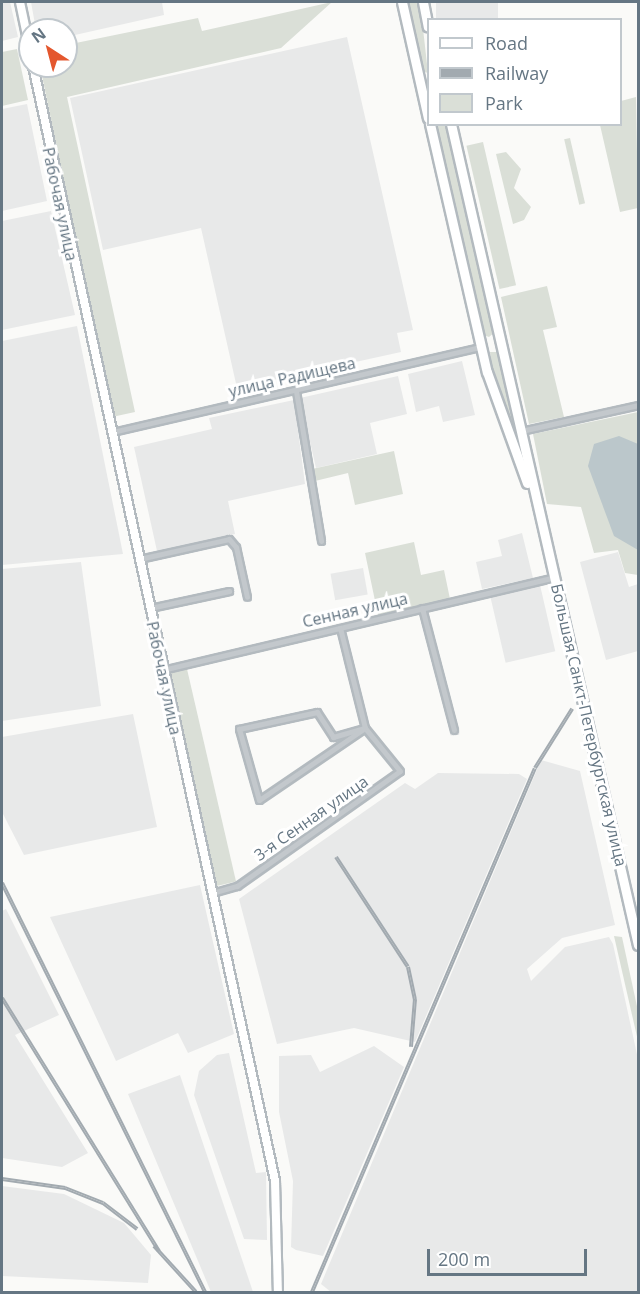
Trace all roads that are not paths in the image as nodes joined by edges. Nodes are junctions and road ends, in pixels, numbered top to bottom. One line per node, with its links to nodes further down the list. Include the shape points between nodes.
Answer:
1 (21, 2): 4 (main road)
2 (402, 2): 7 (main road)
3 (423, 2): 5 (main road)
4 (24, 18)
5 (427, 19)
6 (35, 78): 16 (main road, Рабочая улица)
7 (424, 78): 8 (main road)
8 (427, 102)
9 (430, 126): 12 (main road, Большая Санкт-Петербургская улица)
10 (451, 126): 11 (main road, Большая Санкт-Петербургская улица)
11 (501, 343): 12 (main road); 15 (main road, Большая Санкт-Петербургская улица)
12 (481, 347): 13 (street, улица Радищева); 17 (main road, Большая Санкт-Петербургская улица)
13 (296, 390): 16 (street, улица Радищева); 18 (street)
14 (639, 405): 15 (street)
15 (521, 431): 17 (main road, Большая Санкт-Петербургская улица)
16 (109, 433): 19 (main road, Рабочая улица)
17 (537, 505): 20 (main road, Большая Санкт-Петербургская улица)
18 (321, 542)
19 (137, 559): 22 (street, via 229,540 236,547); 24 (main road, Рабочая улица)
20 (555, 577): 23 (street, Сенная улица); 31 (main road, Большая Санкт-Петербургская улица)
21 (230, 591): 24 (street)
22 (247, 597)
23 (422, 608): 25 (street, Сенная улица); 28 (street)
24 (148, 609): 26 (main road, Рабочая улица)
25 (340, 628): 26 (street, Сенная улица); 27 (street)
26 (162, 670): 30 (main road, Рабочая улица)
27 (365, 728): 27 (street, via 333,737 317,712 239,729 259,800); 29 (street, 3-я Сенная улица, via 400,771)
28 (454, 730)
29 (237, 886): 30 (street)
30 (212, 893): 32 (main road, Рабочая улица, via 275,1180)
31 (638, 944)
32 (278, 1293)

